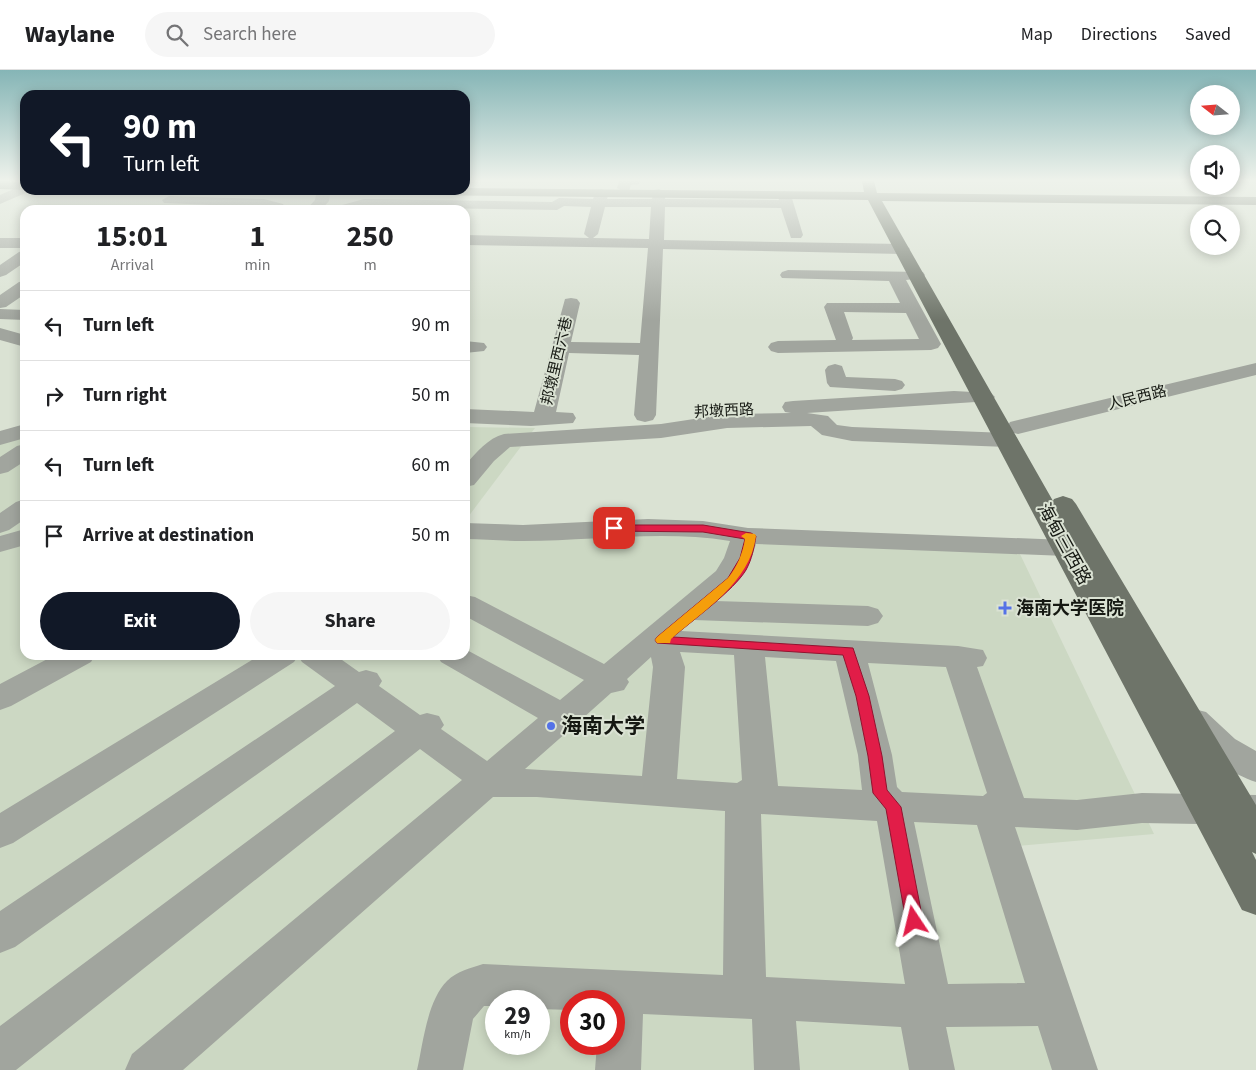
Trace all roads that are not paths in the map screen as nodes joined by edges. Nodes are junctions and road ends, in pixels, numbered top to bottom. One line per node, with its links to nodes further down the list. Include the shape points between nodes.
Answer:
1 (593, 228): 7 (street)
2 (657, 228): 11 (street)
3 (720, 228): 13 (street)
4 (794, 228): 8 (street)
5 (892, 228): 14 (main road, 海甸三西路)
6 (897, 228): 38 (main road, 海甸三西路)
7 (591, 234)
8 (796, 235)
9 (470, 240): 11 (street)
10 (20, 243): 12 (street)
11 (656, 244): 13 (street); 29 (street)
12 (3, 245)
13 (723, 246): 14 (street)
14 (902, 249): 19 (main road, 海甸三西路)
15 (20, 258): 16 (street)
16 (1, 271): 17 (street)
17 (20, 272)
18 (788, 275): 19 (street)
19 (906, 276): 21 (street); 32 (main road, 海甸三西路)
20 (571, 303): 27 (street, 邦墩里西六巷)
21 (912, 308): 25 (street, via 833,307); 28 (street, via 931,344)
22 (0, 314): 23 (street)
23 (20, 315)
24 (0, 334): 26 (street)
25 (844, 338)
26 (20, 340)
27 (560, 347): 29 (street); 36 (street, 邦墩里西六巷)
28 (778, 347)
29 (650, 349): 34 (street)
30 (1256, 369): 38 (street, 人民西路)
31 (835, 370): 33 (street, via 837,383 904,385)
32 (984, 397): 33 (street, 邦墩西路); 38 (main road, 海甸三西路)
33 (909, 400): 34 (street, 邦墩西路)
34 (645, 415): 36 (street, 邦墩西路)
35 (470, 416): 36 (street, 邦墩西路)
36 (544, 419)
37 (20, 432): 39 (street)
38 (1013, 433): 44 (street, 人民西路, via 897,438 830,430 820,421 811,419 727,421 661,431 504,441); 51 (main road, 海甸三西路); 68 (main road, 海甸三西路)
39 (0, 438)
40 (20, 439): 41 (street)
41 (0, 444)
42 (20, 454): 43 (street)
43 (0, 467)
44 (470, 474)
45 (20, 511): 46 (street)
46 (0, 525)
47 (470, 531): 49 (street, via 523,534 648,527 703,529)
48 (20, 536): 50 (street)
49 (748, 536): 51 (street); 53 (street, via 749,548 740,570 732,580)
50 (0, 542)
51 (1066, 548): 77 (main road, 海甸三西路)
52 (470, 607): 65 (street)
53 (692, 610): 54 (street); 55 (street)
54 (868, 616)
55 (657, 641): 56 (street); 65 (street); 73 (street, via 666,654 669,672)
56 (749, 645): 57 (street); 74 (street)
57 (849, 651): 75 (street); 76 (street, via 965,657)
58 (470, 655): 69 (street)
59 (71, 660): 67 (street)
60 (262, 660): 78 (street)
61 (275, 660): 79 (street)
62 (321, 660): 66 (street)
63 (335, 660): 66 (street)
64 (462, 660): 69 (street)
65 (610, 680): 69 (street)
66 (361, 684): 70 (street); 81 (street)
67 (0, 698)
68 (1180, 706): 71 (street, via 1223,748); 77 (main road, 海甸三西路)
69 (569, 714): 72 (street)
70 (423, 728): 72 (street); 87 (street)
71 (1256, 768)
72 (493, 778): 73 (street, via 537,783); 89 (street); 90 (street)
73 (659, 786): 74 (street)
74 (752, 792): 75 (street); 84 (street)
75 (887, 800): 76 (street); 86 (street)
76 (999, 804): 77 (street, via 1077,815 1142,808); 85 (street)
77 (1232, 810): 80 (main road, 海甸三西路)
78 (0, 822)
79 (0, 832)
80 (1256, 897)
81 (0, 934)
82 (582, 990): 91 (street, via 483,985 467,990 455,1006)
83 (625, 992): 84 (street)
84 (759, 999): 86 (street); 93 (street)
85 (1053, 1004): 86 (street); 95 (street)
86 (925, 1006): 94 (street)
87 (0, 1054)
88 (619, 1055): 92 (street)
89 (148, 1070)
90 (162, 1070)
91 (440, 1070)
92 (618, 1070)
93 (778, 1070)
94 (932, 1070)
95 (1075, 1070)

